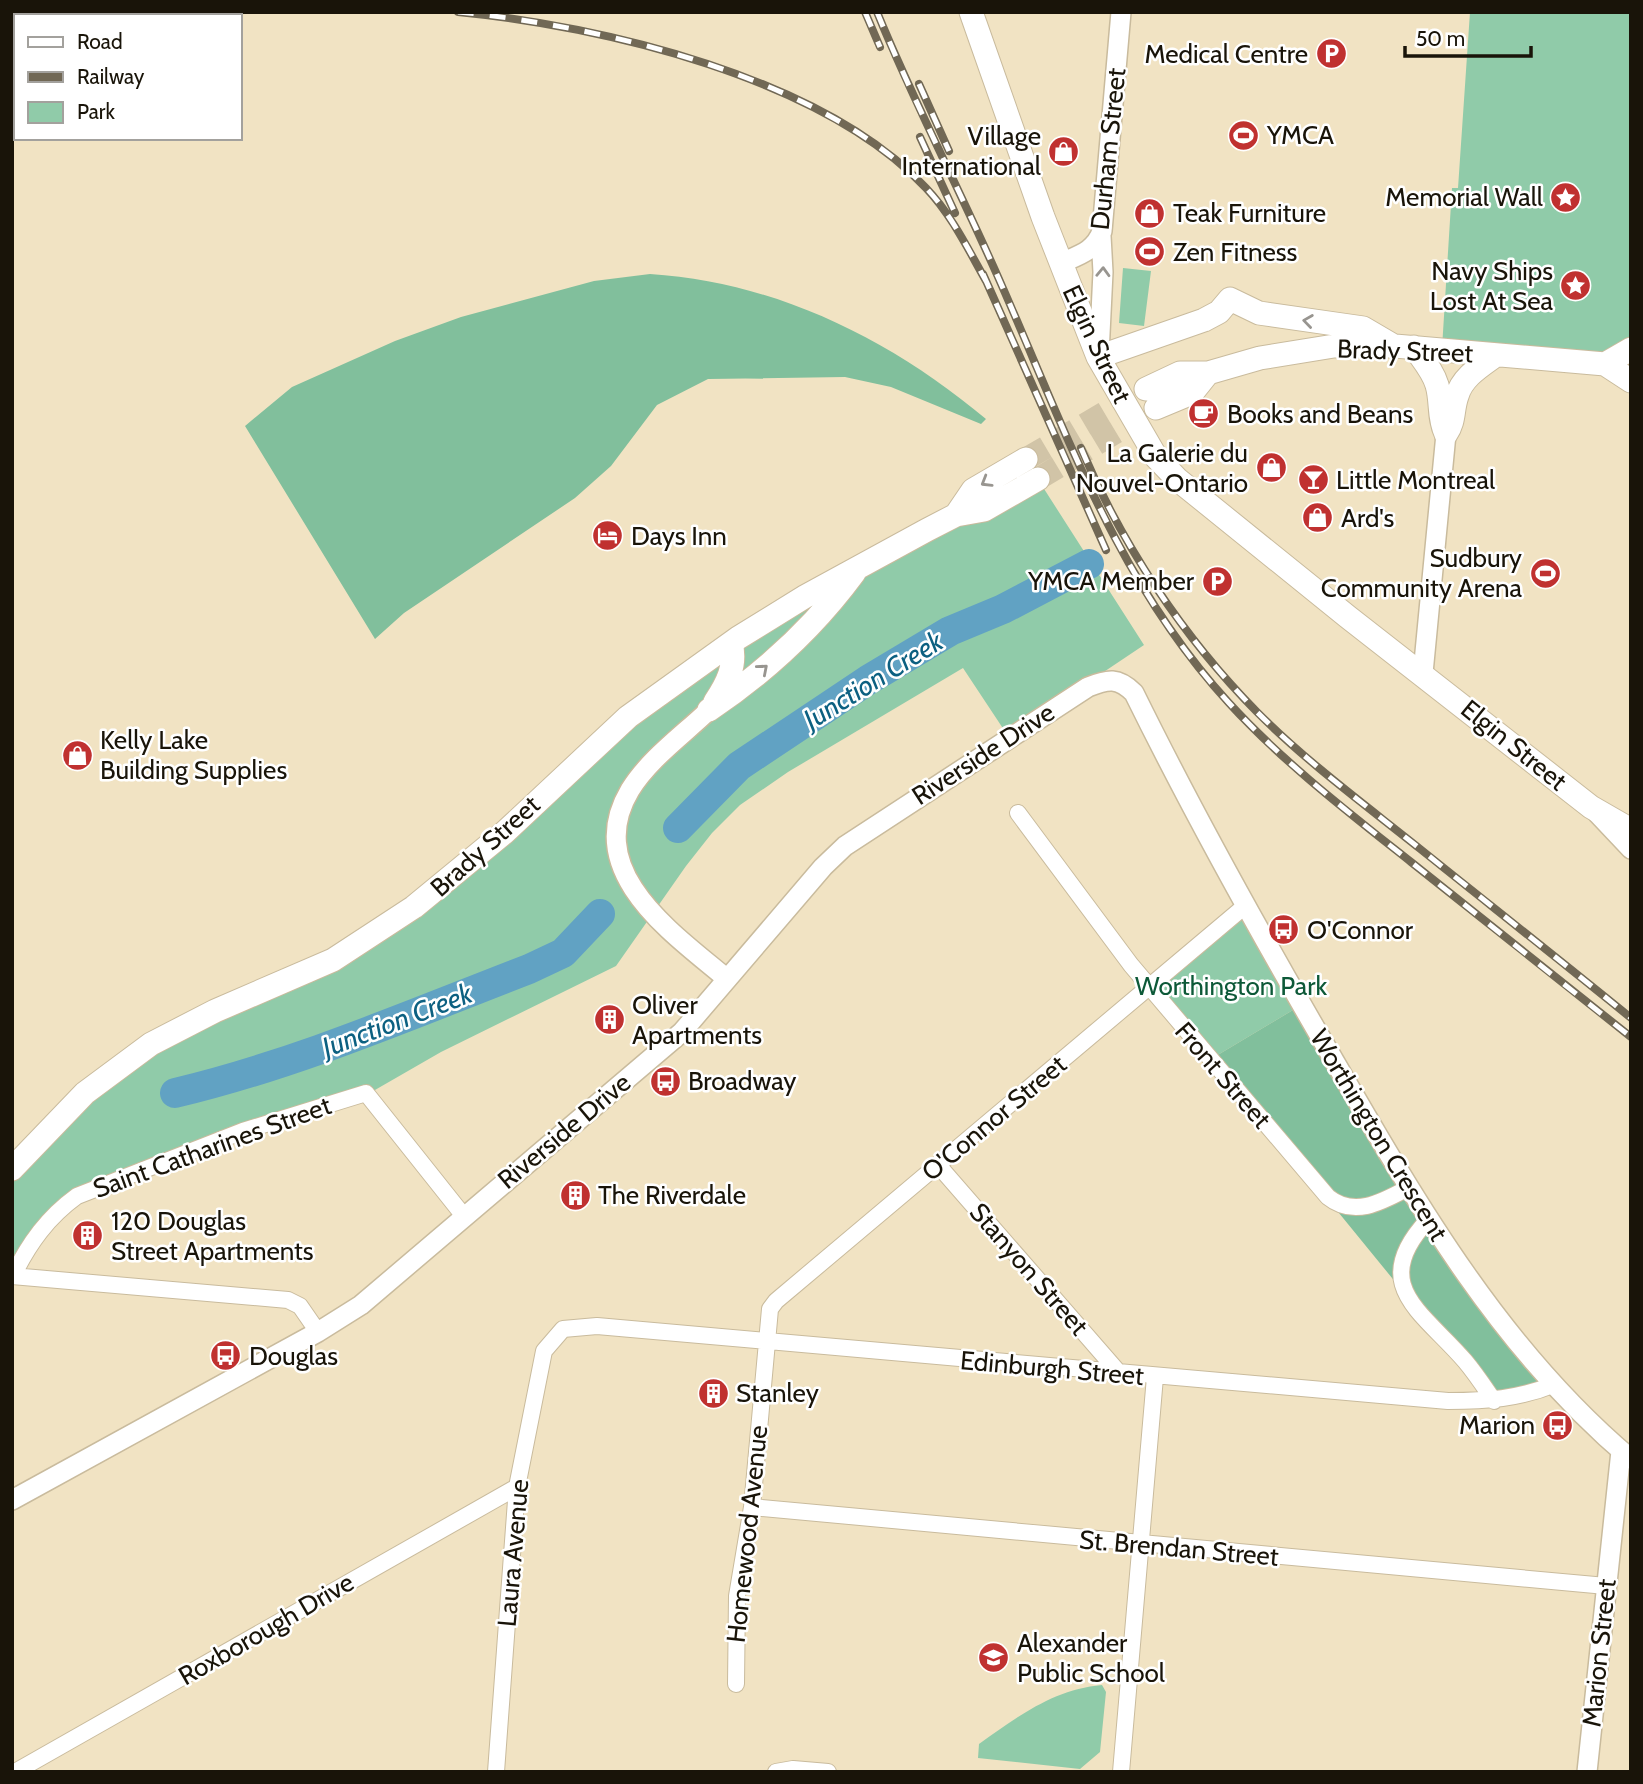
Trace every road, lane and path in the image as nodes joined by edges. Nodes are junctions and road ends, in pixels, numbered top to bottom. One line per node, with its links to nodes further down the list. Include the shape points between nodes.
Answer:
1 (971, 12): 4 (main road, Elgin Street)
2 (1121, 12): 3 (street, Durham Street)
3 (1101, 236): 4 (street, Durham Street, via 1087,252); 8 (street, one-way to 3)
4 (1061, 263): 8 (main road, Elgin Street)
5 (1404, 347): 7 (main road, Brady Street); 8 (main road, one-way to 8, via 1363,328 1259,313 1230,299 1204,320); 11 (main road, Brady Street, via 1334,346 1208,373 1181,373); 12 (main road, via 1433,373)
6 (1631, 349): 9 (main road)
7 (1496, 355): 9 (main road, Brady Street); 12 (main road, via 1462,383)
8 (1098, 357): 18 (main road, Elgin Street, via 1139,432 1166,469)
9 (1605, 364): 10 (main road, Brady Street)
10 (1631, 381)
11 (1151, 399)
12 (1446, 434): 18 (street)
13 (1026, 459): 15 (main road, Brady Street, one-way to 15, via 973,491)
14 (1038, 479): 15 (main road, Brady Street, via 985,510)
15 (956, 515): 16 (main road, Brady Street)
16 (858, 568): 17 (main road, Brady Street); 20 (main road, one-way to 16, via 783,651 831,605)
17 (731, 643): 20 (main road, via 730,676); 29 (main road, Brady Street, via 628,717 504,833 414,907 332,960 151,1044 85,1093)
18 (1423, 673): 21 (main road, Elgin Street)
19 (1105, 681): 25 (street, Worthington Crescent, via 1118,681 1134,693); 26 (street, Riverside Drive, via 1070,698 845,846)
20 (709, 710): 26 (street, via 630,790 622,807 618,849 625,876 647,911)
21 (1591, 807): 23 (main road, Elgin Street); 24 (street)
22 (1018, 813): 27 (street, Front Street)
23 (1631, 830)
24 (1631, 849)
25 (1245, 906): 27 (street, O'Connor Street); 30 (street, Worthington Crescent)
26 (727, 979): 31 (street, Riverside Drive, via 682,1032)
27 (1149, 988): 28 (street, O'Connor Street); 30 (street, Front Street, via 1339,1206 1359,1208)
28 (938, 1165): 36 (street, O'Connor Street, via 776,1301 768,1319); 37 (street, Stanyon Street)
29 (12, 1169)
30 (1408, 1188): 32 (street, Worthington Crescent)
31 (463, 1216): 33 (street, Saint Catharines Street, via 366,1093 243,1130 77,1196 56,1211 35,1236); 34 (street, Riverside Drive, via 361,1305)
32 (1429, 1220): 39 (street, Worthington Crescent, via 1496,1319); 40 (street, via 1405,1250 1401,1285 1408,1300 1466,1362)
33 (12, 1276): 34 (street, via 288,1300 300,1306)
34 (318, 1332): 43 (street, Riverside Drive)
35 (551, 1339): 36 (street, Edinburgh Street, via 563,1329 597,1326); 42 (street, Laura Avenue, via 539,1369)
36 (767, 1342): 37 (street, Edinburgh Street); 44 (street, Homewood Avenue)
37 (1120, 1374): 38 (street, Edinburgh Street)
38 (1156, 1377): 40 (street, Edinburgh Street); 45 (street)
39 (1555, 1384): 40 (street, Edinburgh Street); 41 (street, Worthington Crescent)
40 (1494, 1401)
41 (1626, 1455): 46 (street, Marion Street)
42 (517, 1487): 48 (street, Laura Avenue); 49 (street, Roxborough Drive)
43 (12, 1500)
44 (752, 1507): 45 (street, St. Brendan Street); 47 (street, Homewood Avenue, via 737,1596)
45 (1142, 1545): 46 (street, St. Brendan Street); 52 (street)
46 (1606, 1586): 53 (street, Marion Street)
47 (736, 1684)
48 (494, 1771)
49 (15, 1772)
50 (776, 1772): 51 (street)
51 (828, 1772)
52 (1121, 1772)
53 (1587, 1772)

